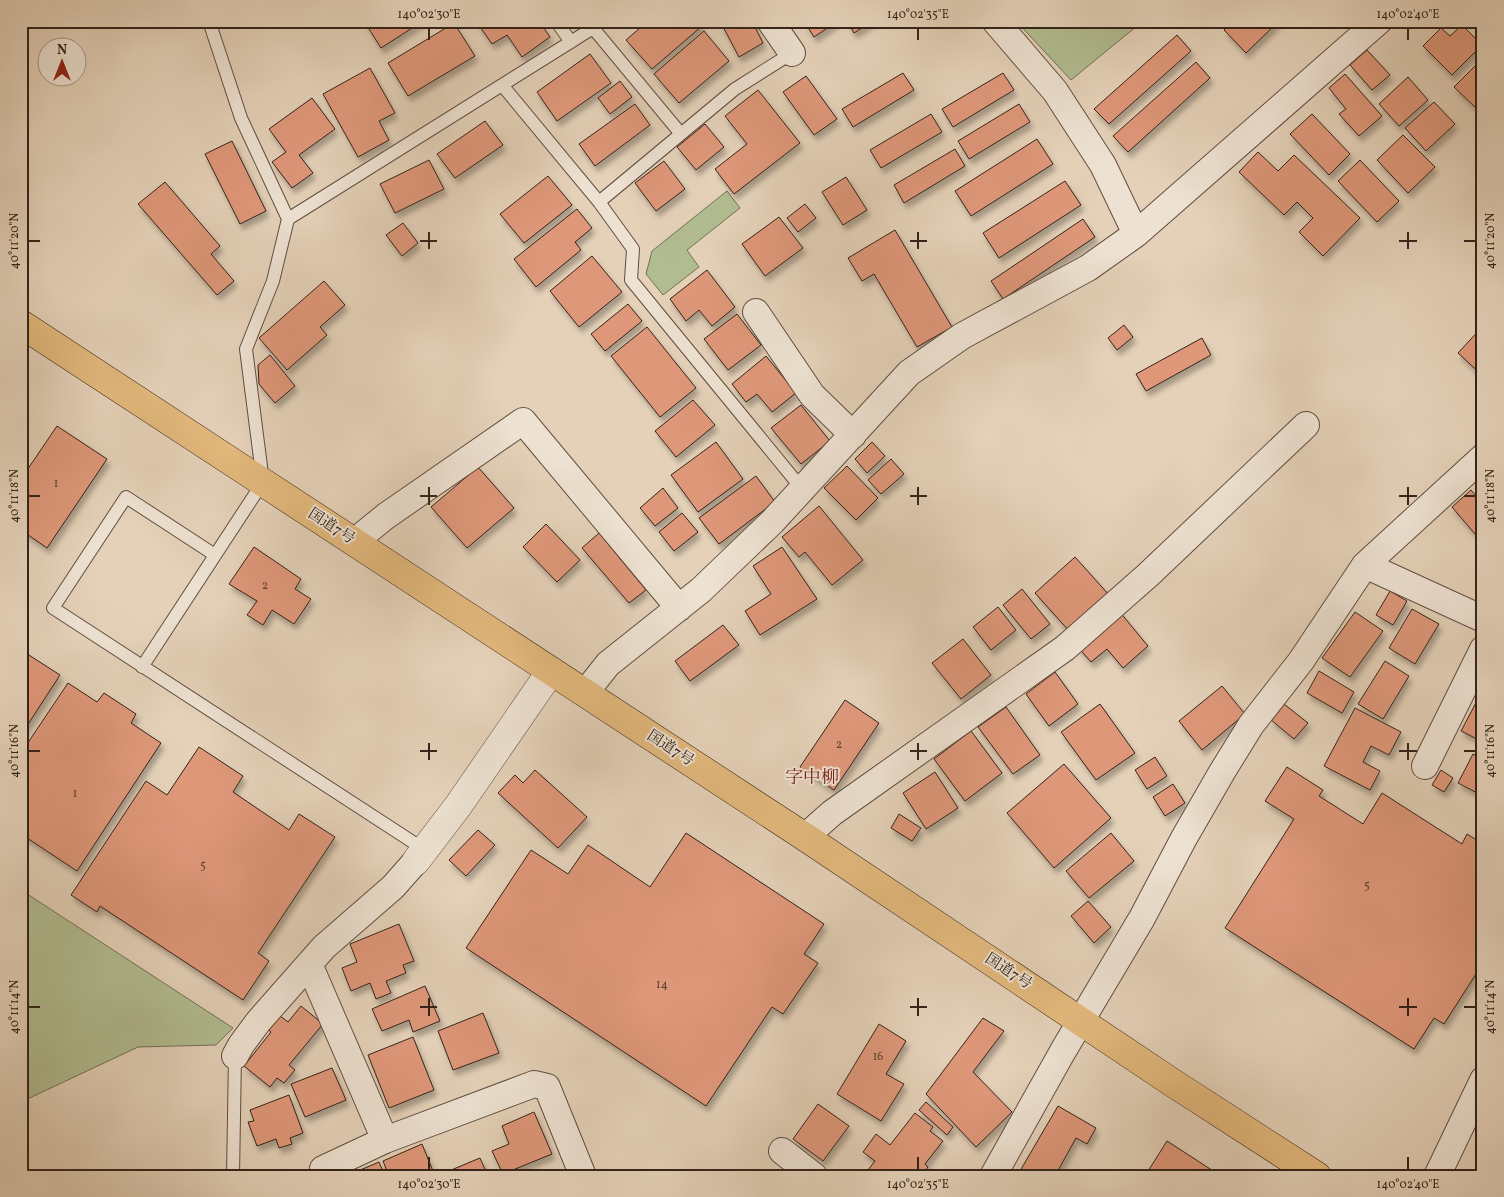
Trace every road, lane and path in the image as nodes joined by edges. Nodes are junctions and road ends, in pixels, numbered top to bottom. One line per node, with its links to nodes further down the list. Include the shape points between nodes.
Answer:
1 (209, 21): 11 (lane, via 241,118)
2 (556, 21): 6 (lane)
3 (770, 21): 7 (street)
4 (995, 21): 12 (street, via 1055,91 1102,165)
5 (1379, 21): 12 (street)
6 (571, 42): 8 (lane); 9 (lane, via 593,28)
7 (792, 53): 9 (lane, via 736,89)
8 (502, 85): 10 (lane); 11 (lane)
9 (682, 134): 10 (lane)
10 (599, 202): 19 (lane, via 633,249 631,280)
11 (288, 219): 18 (lane, via 273,280 246,349)
12 (1136, 234): 16 (street, via 1088,268 962,336 909,373)
13 (756, 312): 16 (street, via 812,394)
14 (21, 324): 18 (highway, 国道7号)
15 (1306, 425): 30 (street, via 1148,575 1065,648 832,813)
16 (852, 436): 19 (street)
17 (1482, 459): 22 (street)
18 (263, 482): 20 (highway, 国道7号); 21 (lane)
19 (803, 490): 23 (street)
20 (354, 542): 23 (street, via 386,516 523,421); 27 (highway, 国道7号)
21 (215, 555): 26 (lane); 26 (lane, via 126,497 53,608)
22 (1365, 565): 24 (street); 33 (street, via 1301,661 1251,725)
23 (679, 608): 28 (street, via 608,664)
24 (1483, 619)
25 (1483, 649): 29 (street)
26 (142, 667): 31 (lane)
27 (551, 671): 28 (highway, 国道7号); 31 (street)
28 (585, 692): 30 (highway, 国道7号)
29 (1425, 766)
30 (805, 837): 33 (highway, 国道7号)
31 (421, 856): 32 (street, via 393,888 341,931)
32 (309, 964): 34 (street, via 258,1022); 36 (street)
33 (1081, 1020): 42 (street); 43 (highway, 国道7号)
34 (235, 1056): 38 (lane)
35 (1483, 1080): 44 (street)
36 (385, 1140): 39 (street, via 323,1169); 40 (street, via 534,1084 547,1087)
37 (782, 1151): 41 (street)
38 (233, 1176)
39 (326, 1176)
40 (583, 1176)
41 (814, 1176)
42 (993, 1176)
43 (1317, 1176)
44 (1437, 1176)

